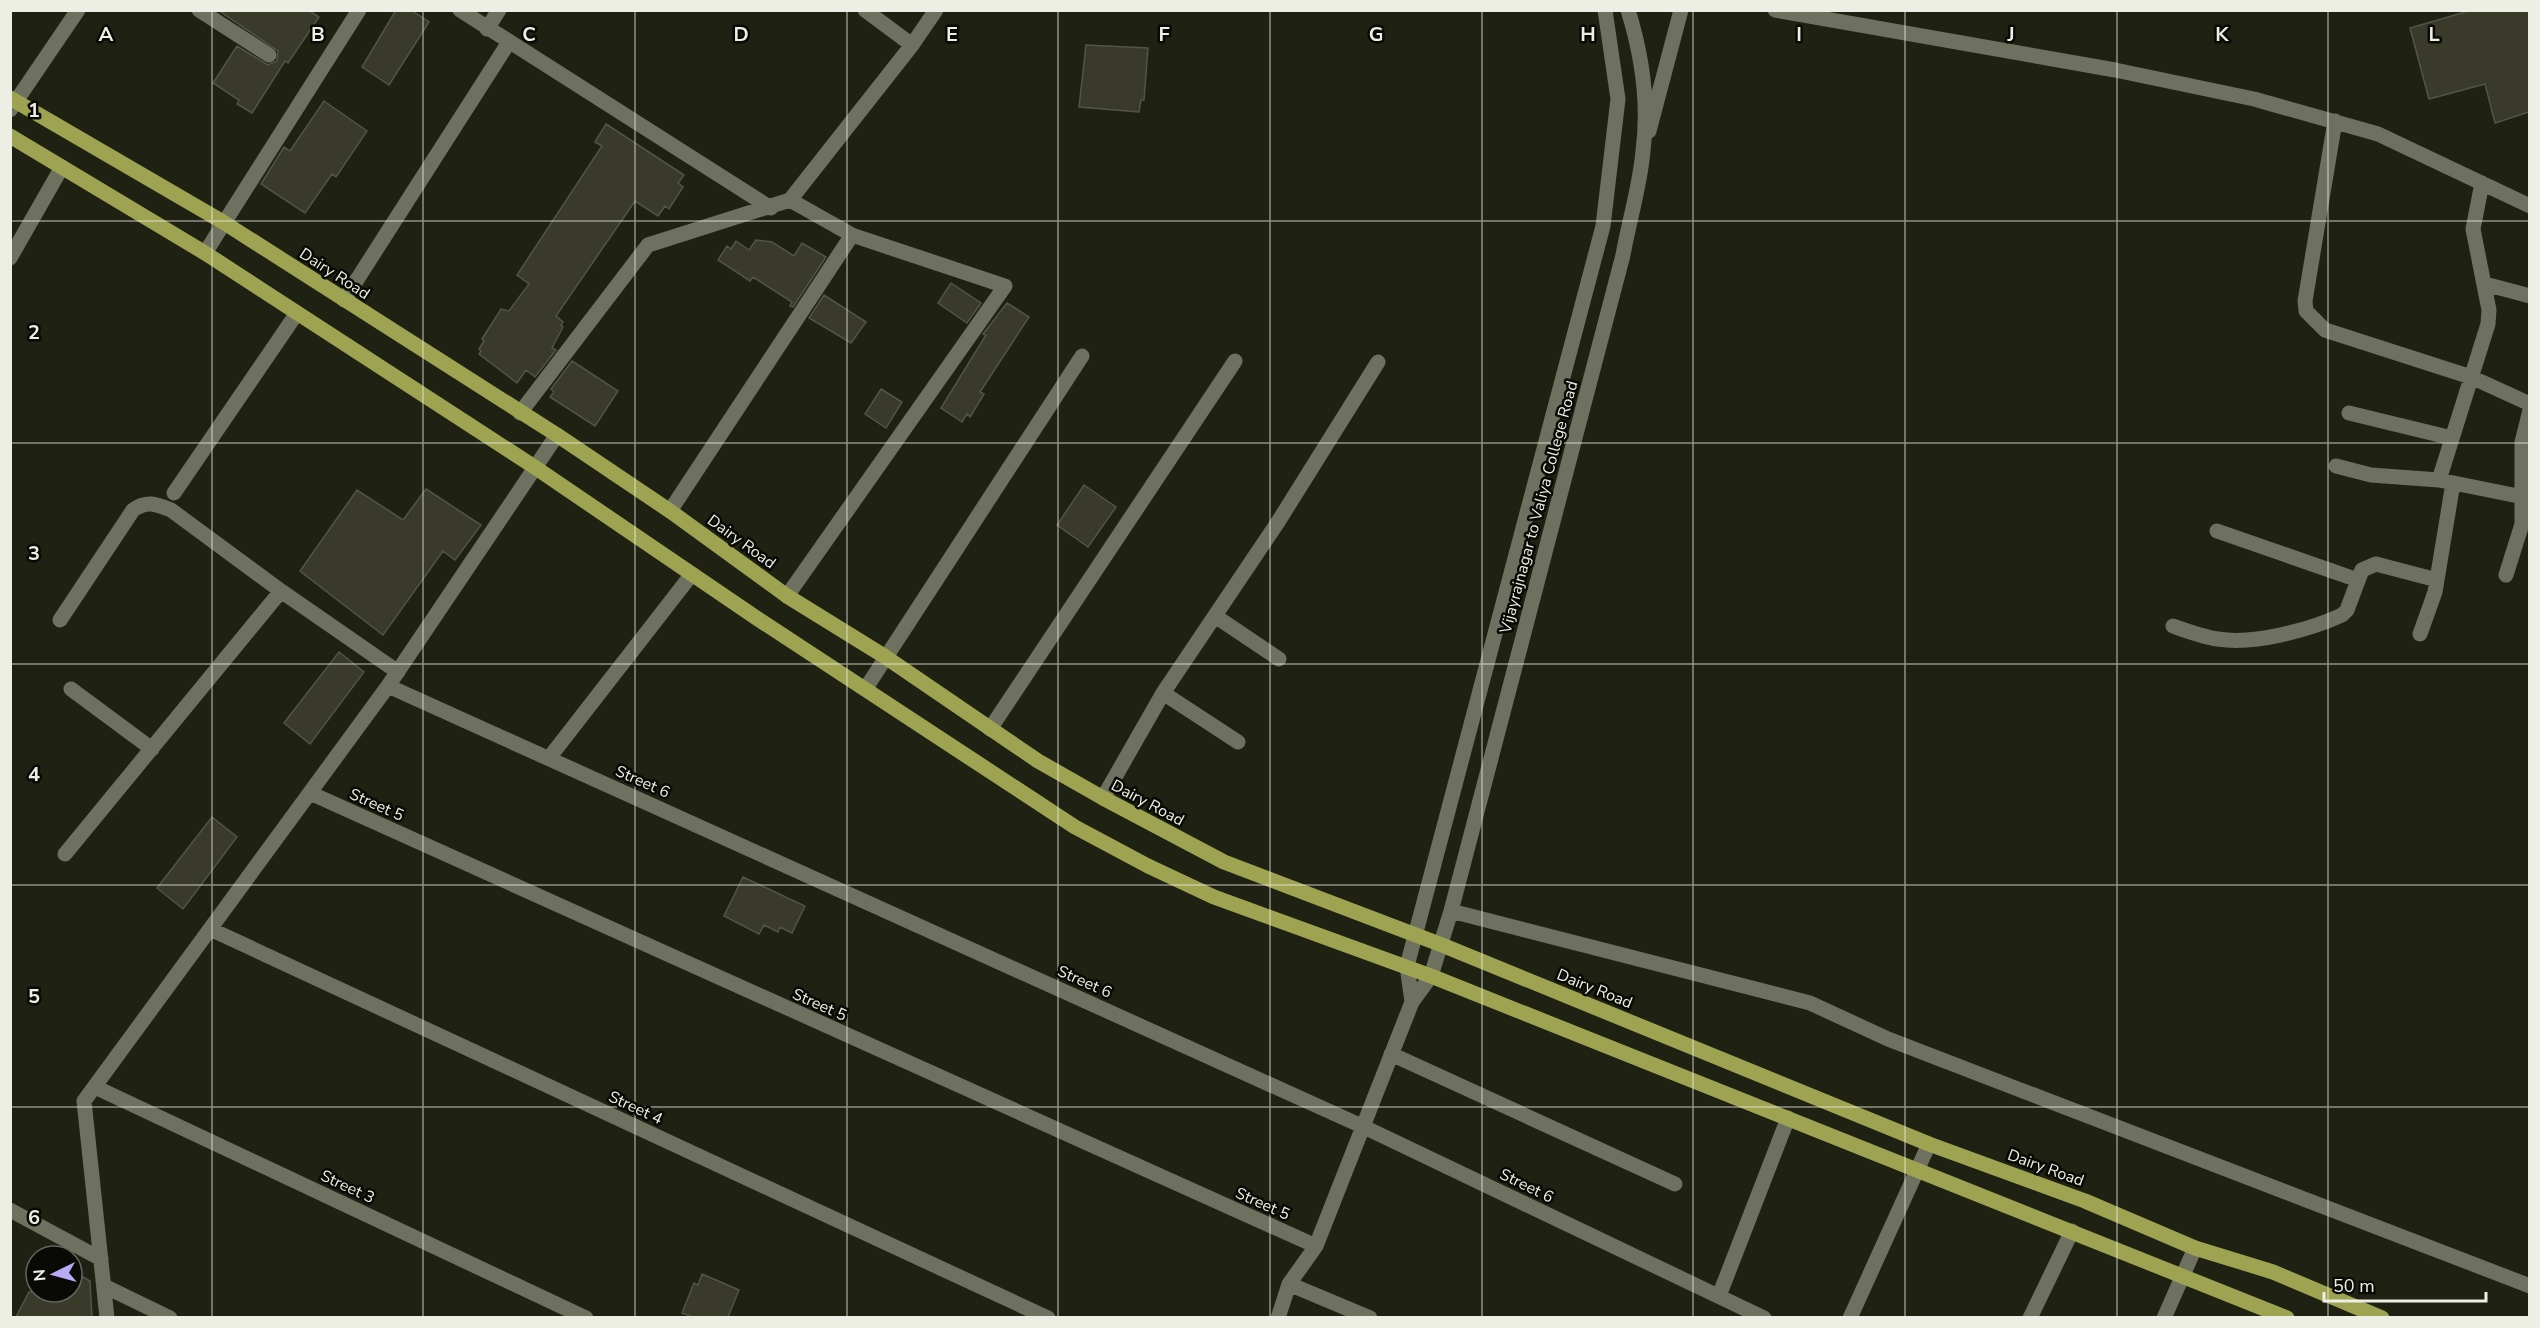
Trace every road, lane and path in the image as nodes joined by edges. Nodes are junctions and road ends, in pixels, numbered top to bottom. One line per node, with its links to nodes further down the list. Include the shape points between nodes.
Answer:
1 (78, 10): 16 (street)
2 (199, 10): 15 (street)
3 (359, 10): 25 (street)
4 (460, 10): 12 (street)
5 (499, 10): 12 (street)
6 (865, 10): 14 (street)
7 (936, 10): 14 (street)
8 (1605, 10): 76 (street, Vijayrajnagar to Valiya College Road, via 1618,99 1603,226)
9 (1628, 10): 19 (street, Vijayrajnagar to Valiya College Road, via 1639,47)
10 (1681, 10): 19 (street)
11 (1775, 10): 17 (street, via 2115,70 2254,99)
12 (488, 29): 13 (street)
13 (508, 42): 24 (street); 31 (street)
14 (912, 45): 22 (street)
15 (269, 55)
16 (12, 103): 25 (main road, Dairy Road)
17 (2335, 121): 21 (street, via 2378,135); 36 (street, via 2306,311 2325,330)
18 (10, 136): 20 (main road)
19 (1644, 151): 74 (street, Vijayrajnagar to Valiya College Road, via 1623,255)
20 (62, 166): 27 (main road); 28 (street)
21 (2482, 183): 23 (street); 29 (street, via 2473,229)
22 (790, 200): 24 (street); 26 (street)
23 (2529, 206)
24 (771, 208): 39 (street, via 648,245)
25 (223, 222): 27 (street); 31 (main road, Dairy Road)
26 (852, 235): 48 (street); 55 (street, via 1005,286)
27 (206, 253): 32 (main road)
28 (10, 258)
29 (2485, 284): 30 (street); 36 (street, via 2488,324)
30 (2529, 296)
31 (344, 300): 39 (main road, Dairy Road)
32 (297, 313): 44 (main road); 46 (street)
33 (1082, 356): 60 (street)
34 (1235, 360): 67 (street)
35 (1378, 362): 56 (street)
36 (2470, 377): 37 (street); 42 (street)
37 (2529, 404)
38 (2529, 410): 47 (street, via 2522,442)
39 (520, 413): 41 (main road, Dairy Road)
40 (2349, 413): 42 (street)
41 (557, 435): 44 (street); 48 (main road, Dairy Road)
42 (2452, 438): 45 (street)
43 (2336, 466): 45 (street, via 2371,475)
44 (536, 468): 50 (main road); 62 (street)
45 (2446, 481): 47 (street); 53 (street)
46 (174, 492)
47 (2523, 497): 51 (street, via 2522,524)
48 (670, 511): 55 (main road, Dairy Road)
49 (2217, 531): 52 (street)
50 (692, 574): 64 (main road); 70 (street)
51 (2506, 575)
52 (2358, 580): 53 (street, via 2362,570 2376,564); 58 (street, via 2342,615 2291,632 2234,640)
53 (2437, 580): 59 (street)
54 (281, 591): 57 (street, via 171,510 154,503 142,504 133,510); 62 (street); 69 (street)
55 (787, 596): 60 (main road, Dairy Road)
56 (1215, 616): 61 (street); 66 (street)
57 (60, 620)
58 (2173, 626)
59 (2420, 634)
60 (885, 656): 64 (street); 67 (main road, Dairy Road)
61 (1279, 659)
62 (398, 672): 63 (street)
63 (388, 686): 70 (street, Street 6); 71 (street)
64 (866, 688): 78 (main road, via 1075,826 1148,866 1214,897)
65 (72, 689): 69 (street)
66 (1163, 693): 68 (street); 72 (street)
67 (990, 729): 72 (main road, Dairy Road)
68 (1238, 742)
69 (152, 749): 73 (street)
70 (549, 758): 84 (street, Street 6)
71 (310, 794): 75 (street); 90 (street, Street 5)
72 (1103, 798): 76 (main road, Dairy Road, via 1224,862)
73 (65, 854)
74 (1452, 912): 77 (street, Vijayrajnagar to Valiya College Road); 95 (street, via 1810,1003 1888,1040)
75 (210, 929): 82 (street); 101 (street, Street 4)
76 (1417, 935): 77 (main road, Dairy Road); 78 (street, Vijayrajnagar to Valiya College Road)
77 (1442, 945): 79 (street, Vijayrajnagar to Valiya College Road); 85 (main road, Dairy Road)
78 (1407, 966): 79 (main road); 80 (street, Vijayrajnagar to Valiya College Road)
79 (1431, 976): 80 (street, Vijayrajnagar to Valiya College Road); 83 (main road)
80 (1412, 1002): 81 (street, Vijayrajnagar to Valiya College Road)
81 (1391, 1054): 84 (street, Vijayrajnagar to Valiya College Road); 87 (street)
82 (95, 1087): 92 (street, via 84,1101); 100 (street, Street 3)
83 (1788, 1118): 86 (main road); 97 (street)
84 (1364, 1126): 90 (street, Vijayrajnagar to Valiya College Road); 97 (street, Street 6)
85 (1929, 1144): 86 (street); 91 (main road, Dairy Road, via 2085,1201)
86 (1916, 1170): 89 (main road); 105 (street)
87 (1675, 1185)
88 (10, 1210): 92 (street)
89 (2072, 1231): 93 (main road); 106 (street)
90 (1316, 1246): 94 (street, Vijayrajnagar to Valiya College Road)
91 (2195, 1248): 93 (street); 109 (main road, Dairy Road, via 2273,1272)
92 (101, 1259): 96 (street)
93 (2183, 1276): 107 (street); 108 (main road)
94 (1289, 1284): 102 (street, Vijayrajnagar to Valiya College Road); 103 (street)
95 (2529, 1286)
96 (104, 1287): 98 (street); 99 (street)
97 (1719, 1296): 104 (street, Street 6)
98 (107, 1317)
99 (170, 1317)
100 (586, 1317)
101 (1048, 1317)
102 (1278, 1317)
103 (1370, 1317)
104 (1764, 1317)
105 (1850, 1317)
106 (2030, 1317)
107 (2164, 1317)
108 (2287, 1317)
109 (2382, 1317)

